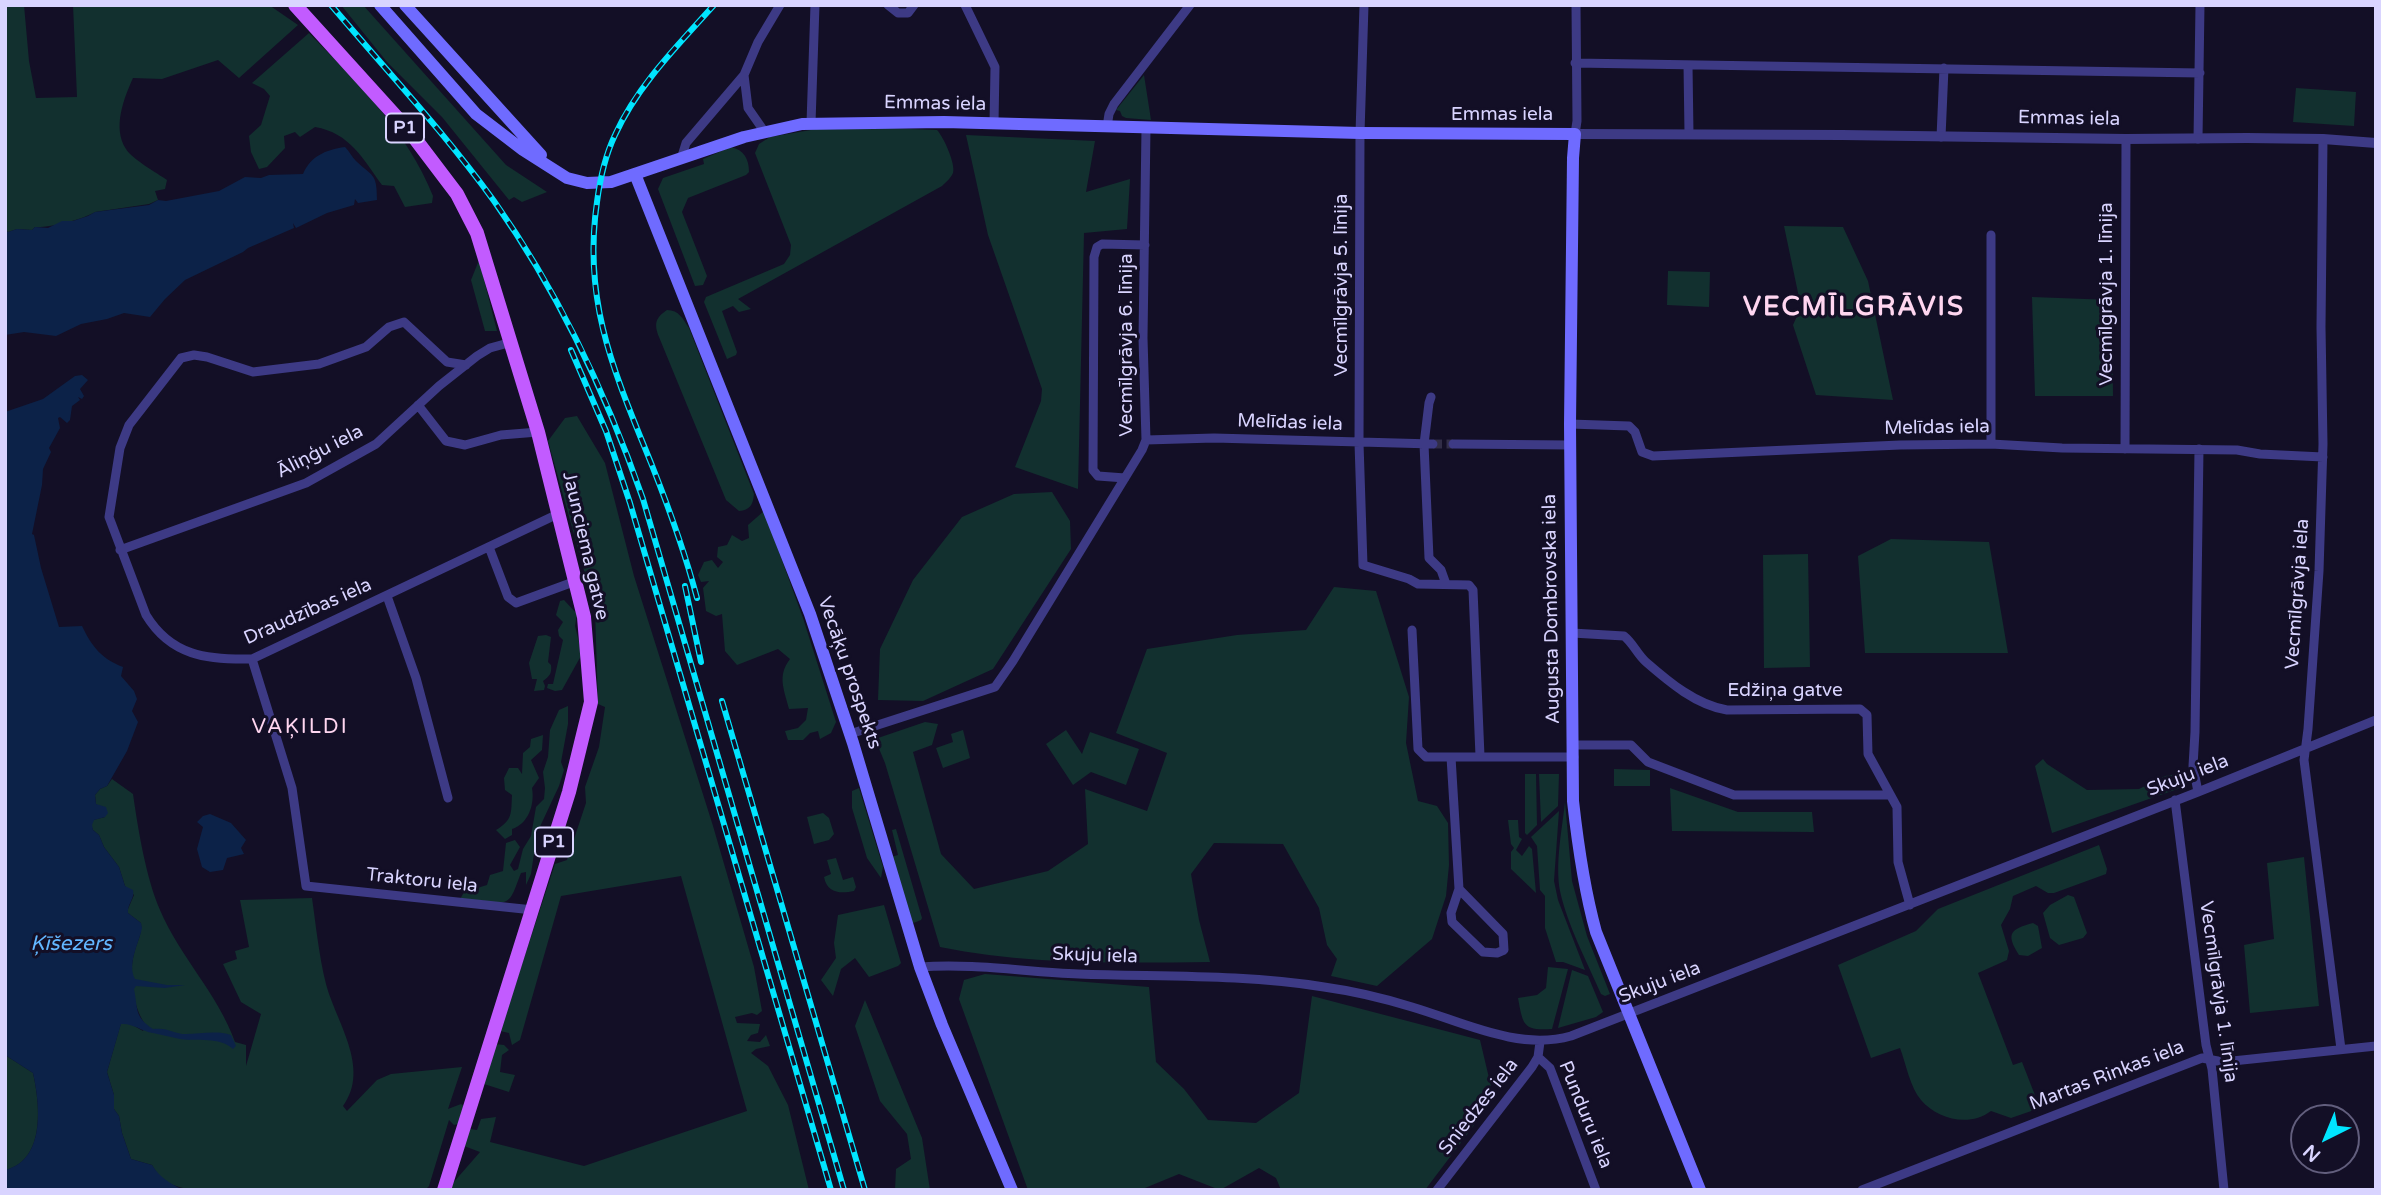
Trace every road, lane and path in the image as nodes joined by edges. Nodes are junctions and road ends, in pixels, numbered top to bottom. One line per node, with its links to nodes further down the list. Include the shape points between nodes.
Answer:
1 (287, 5): 14 (main road, P1)
2 (295, 5): 14 (main road, Jaunciema gatve / P1)
3 (380, 5): 34 (main road, Emmas iela, via 476,114)
4 (405, 5): 34 (main road)
5 (780, 5): 19 (street)
6 (815, 5): 20 (street)
7 (888, 5): 8 (street, via 898,13 908,13)
8 (914, 5)
9 (965, 5): 21 (street, via 995,67)
10 (1191, 5): 22 (street, via 1114,104)
11 (1364, 5): 25 (street, Vecmīlgrāvja 5. līnija)
12 (1576, 5): 15 (street, Augusta Dombrovska iela)
13 (2200, 5): 18 (street)
14 (310, 22): 38 (main road, Jaunciema gatve / P1, via 410,132 457,194 482,246)
15 (1575, 63): 16 (street); 26 (street, Augusta Dombrovska iela)
16 (1688, 65): 17 (street); 27 (street)
17 (1944, 68): 18 (street); 28 (street)
18 (2200, 73): 30 (street)
19 (744, 75): 24 (street, via 748,108); 33 (street, via 686,143)
20 (811, 123): 21 (main road, Emmas iela); 24 (main road, Emmas iela)
21 (994, 124): 22 (main road, Emmas iela)
22 (1107, 127): 23 (main road, Emmas iela)
23 (1146, 128): 25 (main road, Emmas iela); 37 (street, Vecmīlgrāvja 6. līnija)
24 (764, 131): 33 (main road, Emmas iela)
25 (1360, 133): 26 (main road, Emmas iela); 45 (street, Vecmīlgrāvja 5. līnija)
26 (1576, 134): 27 (street, Emmas iela); 42 (main road, Augusta Dombrovska iela)
27 (1689, 134): 28 (street, Emmas iela)
28 (1941, 137): 29 (street, Emmas iela)
29 (2126, 139): 30 (street, Emmas iela); 50 (street, Vecmīlgrāvja 1. līnija)
30 (2198, 139): 31 (street, Emmas iela)
31 (2323, 139): 32 (street, Emmas iela); 52 (street, Vecmīlgrāvja iela)
32 (2376, 143)
33 (682, 156): 35 (main road, Emmas iela)
34 (551, 166): 35 (main road, Emmas iela, via 567,178 587,183)
35 (635, 174): 64 (main road, Vecāķu prospekts, via 810,614)
36 (1991, 235): 48 (street)
37 (1145, 245): 44 (street, Vecmīlgrāvja 6. līnija); 53 (street, via 1102,244 1094,257 1093,470 1098,476)
38 (512, 342): 39 (street, Āliņģu iela, via 490,348); 43 (main road, Jaunciema gatve / P1)
39 (466, 365): 41 (street, Āliņģu iela); 56 (street, Draudzības iela, via 447,362 404,322 389,327 366,347 319,364 253,372 207,357 180,358 129,425 120,448 108,517)
40 (1431, 397): 46 (street)
41 (418, 405): 43 (street, via 446,441 465,444); 56 (street, Āliņģu iela, via 376,444 306,483)
42 (1570, 424): 48 (street, Melīdas iela, via 1629,426 1642,452 1653,456); 49 (main road, Augusta Dombrovska iela)
43 (538, 432): 54 (main road, Jaunciema gatve / P1)
44 (1146, 440): 45 (street, Melīdas iela); 53 (street, Vecmīlgrāvja 6. līnija)
45 (1359, 443): 46 (street, Melīdas iela); 58 (street, Vecmīlgrāvja 5. līnija, via 1363,565 1418,584)
46 (1428, 444): 58 (street, via 1429,558)
47 (1453, 444): 49 (street)
48 (1991, 444): 50 (street, Melīdas iela)
49 (1570, 445): 61 (main road, Augusta Dombrovska iela)
50 (2125, 449): 51 (street, Melīdas iela)
51 (2199, 449): 52 (street, Melīdas iela); 69 (street, via 2193,766)
52 (2323, 457): 65 (street, Vecmīlgrāvja iela)
53 (1125, 478): 64 (street, Vecmīlgrāvja 6. līnija, via 995,687)
54 (560, 513): 55 (street, Draudzības iela); 57 (main road, Jaunciema gatve / P1)
55 (489, 547): 57 (street, via 508,597 516,603); 59 (street, Draudzības iela)
56 (120, 550): 62 (street, Draudzības iela, via 146,615 169,643 202,655)
57 (576, 581): 75 (main road, Jaunciema gatve / P1, via 584,617 591,702)
58 (1446, 584): 67 (street, via 1469,585 1473,590)
59 (387, 596): 62 (street, Draudzības iela); 71 (street, Draudzības iela, via 416,678)
60 (1412, 630): 68 (street, via 1418,749 1426,757)
61 (1572, 633): 66 (main road, Augusta Dombrovska iela); 70 (street, Edžiņa gatve, via 1624,636 1645,661 1710,707 1860,709 1867,715 1868,754)
62 (252, 659): 75 (street, Traktoru iela, via 292,788 306,886)
63 (2376, 720): 65 (street, Skuju iela)
64 (850, 734): 76 (main road, Vecāķu prospekts)
65 (2307, 748): 69 (street, Skuju iela); 80 (street, Vecmīlgrāvja iela, via 2304,760)
66 (1573, 751): 67 (street); 70 (street, via 1631,745 1648,762 1734,796); 77 (main road, Augusta Dombrovska iela, via 1576,826 1588,902)
67 (1480, 756): 68 (street)
68 (1451, 757): 73 (street)
69 (2198, 792): 72 (street, Skuju iela)
70 (1890, 795): 74 (street, Edžiņa gatve, via 1897,807 1898,862)
71 (448, 798)
72 (2175, 800): 74 (street, Skuju iela); 82 (street, Vecmīlgrāvja 1. līnija)
73 (1459, 889): 73 (street, via 1503,934 1504,950 1483,952 1452,922)
74 (1910, 905): 77 (street, Skuju iela)
75 (533, 910): 83 (main road, Jaunciema gatve / P1)
76 (920, 967): 78 (street, Skuju iela, via 1285,982 1378,997); 84 (main road, Vecāķu prospekts)
77 (1630, 1013): 78 (street, Skuju iela, via 1572,1037); 87 (main road, Augusta Dombrovska iela)
78 (1540, 1042): 81 (street, Sniedzes iela)
79 (2376, 1045): 80 (street, Martas Rinkas iela)
80 (2341, 1049): 82 (street, Martas Rinkas iela, via 2223,1062)
81 (1538, 1056): 85 (street, Sniedzes iela); 86 (street, Punduru iela, via 1550,1068)
82 (2209, 1059): 88 (street, Martas Rinkas iela); 89 (street, Vecmīlgrāvja 1. līnija)
83 (444, 1190)
84 (1012, 1190)
85 (1437, 1190)
86 (1596, 1190)
87 (1700, 1190)
88 (1863, 1190)
89 (2224, 1190)

